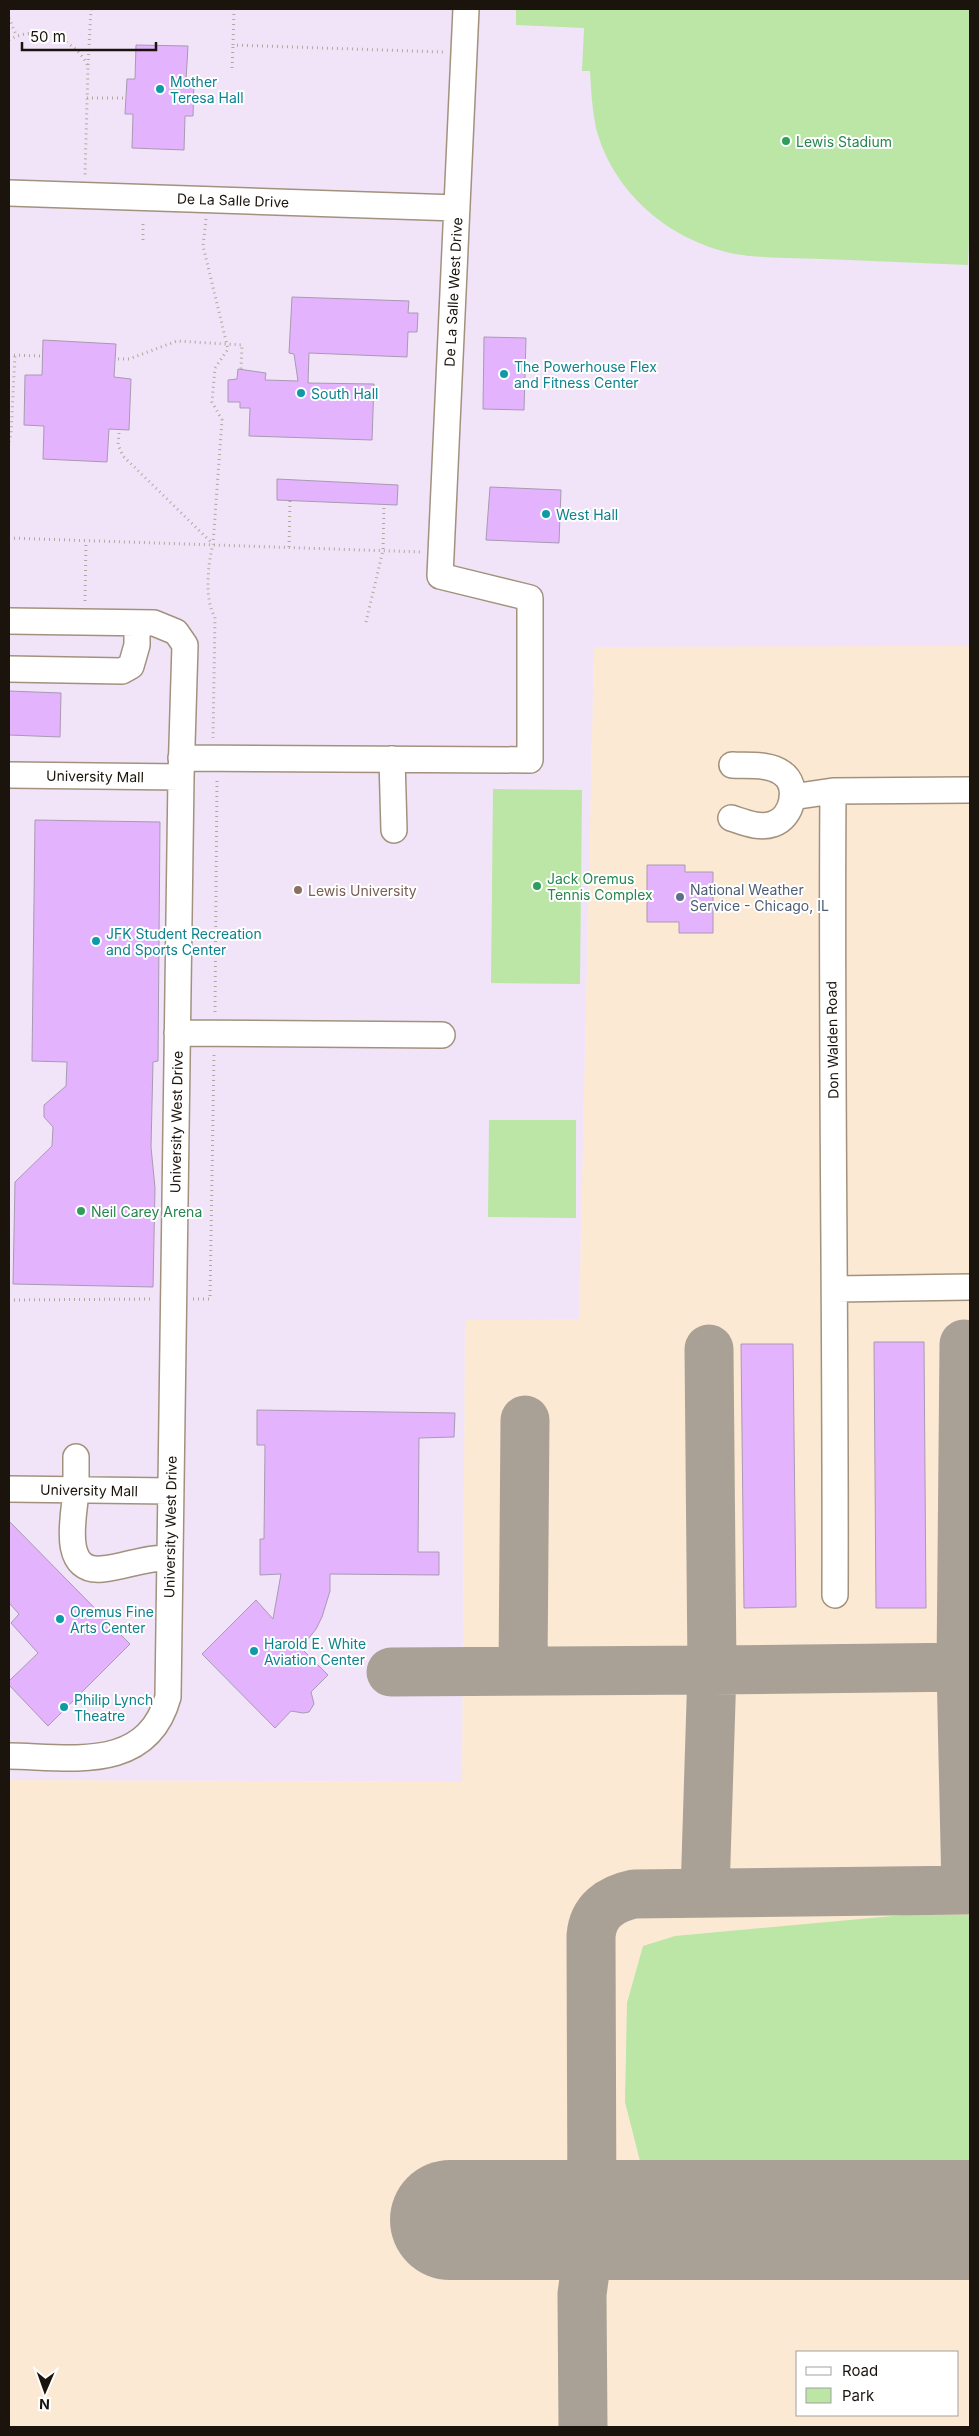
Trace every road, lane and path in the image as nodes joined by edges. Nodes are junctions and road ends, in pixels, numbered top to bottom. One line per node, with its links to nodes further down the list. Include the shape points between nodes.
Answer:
1 (91, 9): 9 (path)
2 (234, 9): 7 (path)
3 (466, 9): 17 (street, De La Salle West Drive)
4 (9, 18): 5 (path)
5 (16, 35): 6 (path); 9 (path, via 58,37 82,53)
6 (9, 40)
7 (233, 45): 8 (path); 10 (path)
8 (452, 53)
9 (88, 66): 11 (path)
10 (232, 68)
11 (87, 98): 12 (path); 14 (path)
12 (126, 98)
13 (94, 173): 14 (path)
14 (85, 184): 15 (street, De La Salle Drive); 16 (street, De La Salle Drive)
15 (9, 192)
16 (208, 200): 17 (street, De La Salle Drive); 20 (path, via 203,246)
17 (457, 208): 35 (street, De La Salle West Drive)
18 (144, 222): 19 (path)
19 (143, 240)
20 (227, 344): 24 (path, via 177,341 129,359); 25 (path, via 242,345); 32 (path, via 228,349 215,368 212,402 222,420)
21 (9, 355): 22 (path)
22 (16, 355): 23 (path); 27 (path)
23 (40, 356)
24 (118, 359)
25 (241, 369)
26 (119, 433): 32 (path, via 118,445 122,456)
27 (9, 442)
28 (290, 500): 33 (path)
29 (384, 504): 34 (path)
30 (9, 538): 31 (path)
31 (86, 542): 32 (path); 37 (path)
32 (213, 544): 33 (path); 41 (path, via 209,560 209,609 215,617)
33 (289, 547): 34 (path)
34 (383, 550): 35 (path); 38 (path)
35 (441, 564): 42 (street, University Mall, via 530,598 530,760)
36 (9, 621): 37 (street)
37 (84, 622): 39 (street)
38 (366, 622)
39 (146, 623): 40 (street, via 135,658 131,666 122,671); 44 (street, University West Drive, via 176,632 185,645)
40 (9, 669)
41 (213, 757): 42 (street, University Mall); 44 (street, University Mall); 46 (path)
42 (392, 759): 51 (street)
43 (732, 765): 49 (street, via 757,766 783,773 792,788)
44 (181, 768): 45 (street, University Mall); 52 (street, University West Drive)
45 (9, 775)
46 (218, 782)
47 (970, 790): 48 (street)
48 (833, 791): 49 (street); 55 (street, Don Walden Road)
49 (792, 797): 50 (street, via 786,814 772,825 755,825)
50 (731, 818)
51 (394, 830)
52 (177, 1033): 53 (street); 56 (street, University West Drive)
53 (442, 1035)
54 (970, 1288): 55 (street)
55 (836, 1289): 64 (street, Don Walden Road)
56 (173, 1299): 57 (path); 58 (path); 62 (street, University West Drive)
57 (210, 1299)
58 (9, 1300)
59 (76, 1458): 61 (street)
60 (9, 1489): 61 (street, University Mall)
61 (76, 1490): 62 (street, University Mall); 63 (street, via 71,1534 73,1548 89,1568 99,1570 142,1560)
62 (170, 1492): 63 (street, University West Drive)
63 (169, 1558): 65 (street, University West Drive, via 168,1697 162,1717 148,1737 117,1753 99,1757)
64 (835, 1595)
65 (9, 1756)

